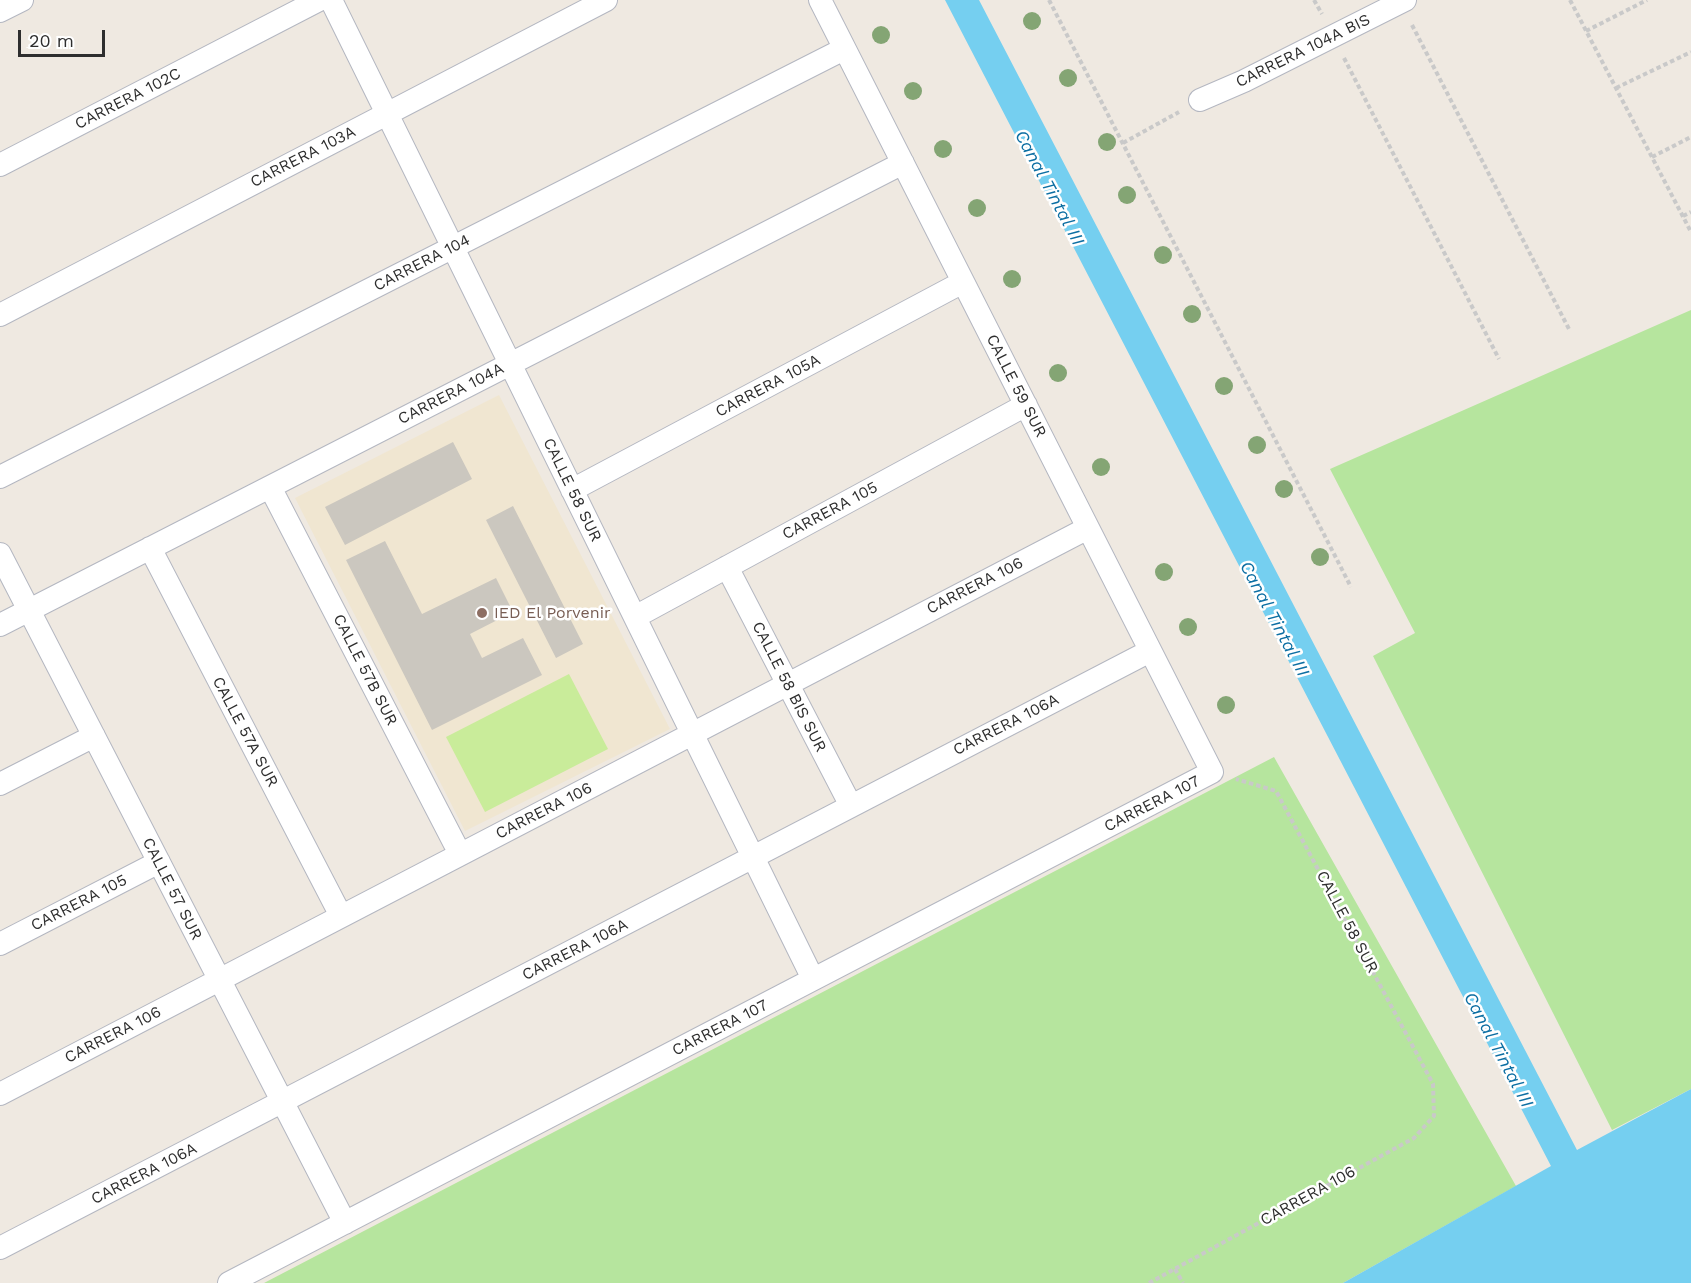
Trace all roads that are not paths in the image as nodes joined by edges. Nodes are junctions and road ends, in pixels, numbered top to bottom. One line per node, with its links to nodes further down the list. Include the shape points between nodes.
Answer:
1 (22, 0): 7 (street)
2 (319, 0): 12 (street, CARRERA 102C)
3 (331, 0): 10 (street, CALLE 58 SUR)
4 (606, 0): 10 (street, CARRERA 103A)
5 (820, 0): 8 (street, CALLE 59 SUR)
6 (1403, 1): 9 (street, CARRERA 104A BIS)
7 (0, 11)
8 (844, 49): 11 (street, CALLE 59 SUR); 13 (street, CARRERA 104)
9 (1200, 100)
10 (387, 114): 13 (street, CALLE 58 SUR); 15 (street, CARRERA 103A)
11 (903, 163): 14 (street, CALLE 59 SUR); 16 (street, CARRERA 104A)
12 (0, 165)
13 (453, 247): 16 (street, CALLE 58 SUR); 18 (street, CARRERA 104)
14 (963, 282): 17 (street, CALLE 59 SUR); 20 (street, CARRERA 105A)
15 (0, 315)
16 (511, 364): 19 (street, CARRERA 104A); 20 (street, CALLE 58 SUR)
17 (1026, 405): 21 (street, CALLE 59 SUR); 24 (street, CARRERA 105)
18 (0, 477)
19 (270, 487): 22 (street, CARRERA 104A); 35 (street, CALLE 57B SUR)
20 (572, 489): 26 (street, CALLE 58 SUR)
21 (1088, 528): 28 (street, CALLE 59 SUR); 29 (street, CARRERA 106)
22 (150, 548): 25 (street, CARRERA 104A); 38 (street, CALLE 57A SUR)
23 (0, 554): 25 (street, CALLE 57 SUR)
24 (727, 567): 26 (street, CARRERA 105); 29 (street, CALLE 58 BIS SUR)
25 (29, 610): 27 (street, CARRERA 104A); 31 (street, CALLE 57 SUR)
26 (635, 617): 30 (street, CALLE 58 SUR)
27 (0, 625)
28 (1150, 651): 32 (street, CALLE 59 SUR); 34 (street, CARRERA 106A)
29 (788, 684): 30 (street, CARRERA 106); 34 (street, CALLE 58 BIS SUR)
30 (692, 733): 35 (street, CARRERA 106); 36 (street, CALLE 58 SUR)
31 (94, 736): 33 (street); 37 (street, CALLE 57 SUR)
32 (1212, 772): 41 (street, CARRERA 107)
33 (0, 784)
34 (851, 806): 36 (street, CARRERA 106A)
35 (460, 854): 38 (street, CARRERA 106)
36 (753, 857): 41 (street, CALLE 58 SUR); 43 (street, CARRERA 106A)
37 (159, 862): 39 (street, CARRERA 105); 40 (street, CALLE 57 SUR)
38 (341, 916): 40 (street, CARRERA 106)
39 (0, 944)
40 (219, 980): 42 (street, CARRERA 106); 43 (street, CALLE 57 SUR)
41 (813, 980): 44 (street, CARRERA 107)
42 (0, 1094)
43 (282, 1102): 44 (street, CALLE 57 SUR); 45 (street, CARRERA 106A)
44 (345, 1222): 46 (street, CARRERA 107)
45 (0, 1248)
46 (229, 1283)

